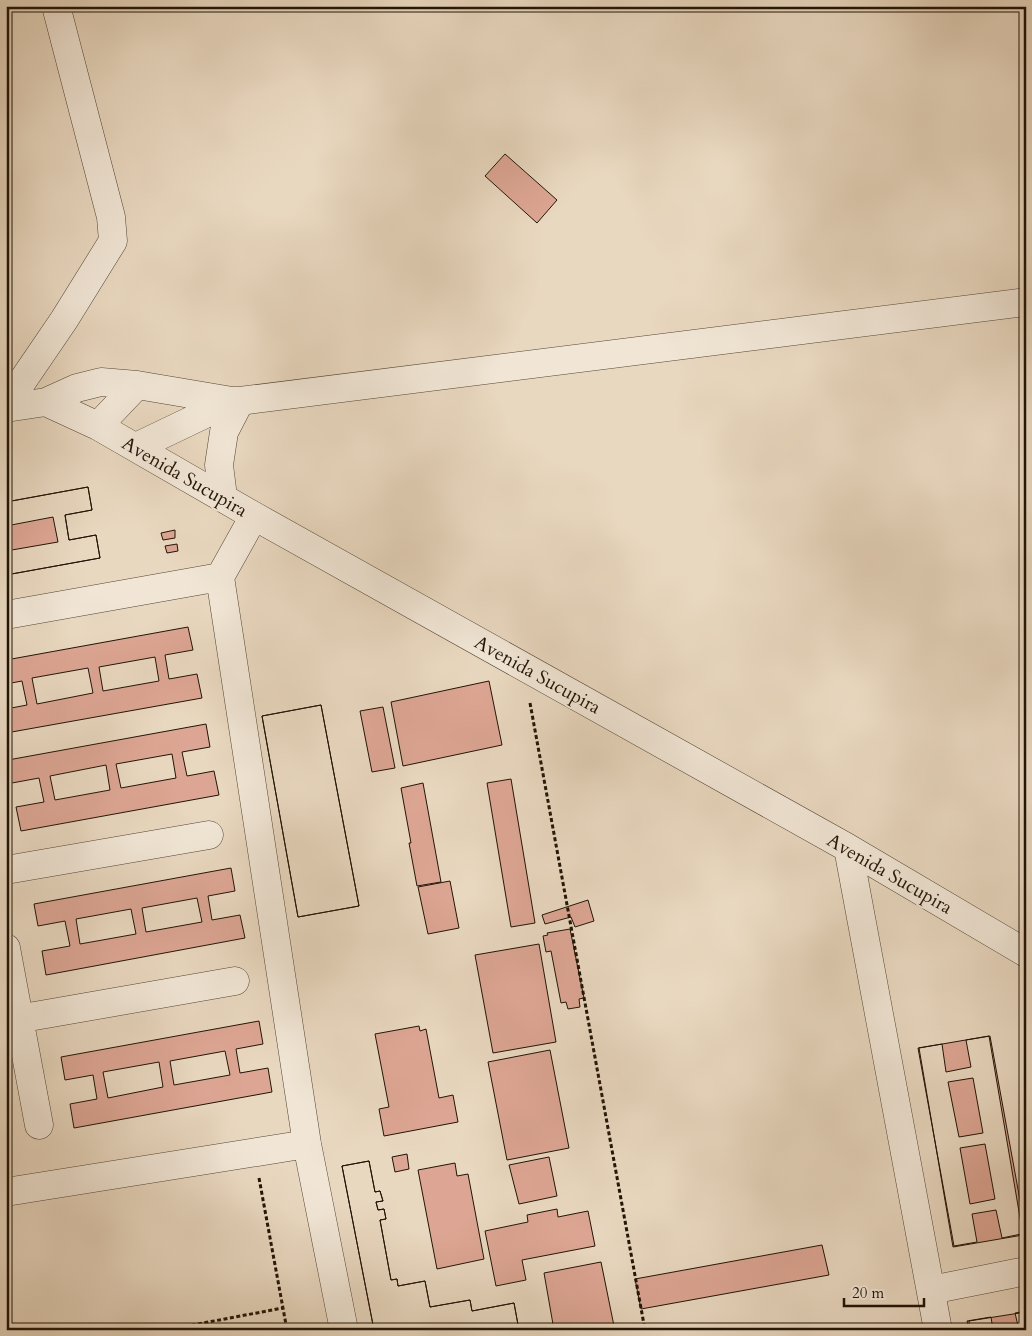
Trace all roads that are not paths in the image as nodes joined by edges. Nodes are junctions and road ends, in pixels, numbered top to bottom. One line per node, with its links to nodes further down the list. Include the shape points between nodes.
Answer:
1 (56, 6): 6 (street, via 111,217 113,241)
2 (1026, 302): 4 (street)
3 (137, 385): 4 (street); 5 (street, via 101,382 77,388); 7 (street)
4 (236, 401): 8 (street); 9 (street, via 224,432 219,465)
5 (46, 402): 6 (street); 7 (street, Avenida Sucupira)
6 (6, 406)
7 (98, 426): 8 (street, Avenida Sucupira)
8 (136, 447): 9 (street, Avenida Sucupira)
9 (223, 497): 10 (street, Avenida Sucupira)
10 (254, 516): 11 (street); 14 (street, Avenida Sucupira)
11 (220, 577): 12 (street); 21 (street)
12 (6, 616)
13 (209, 834): 15 (street)
14 (848, 848): 17 (street, Avenida Sucupira); 24 (street)
15 (6, 870)
16 (6, 948): 19 (street)
17 (1026, 953)
18 (235, 982): 19 (street)
19 (13, 1020): 20 (street)
20 (38, 1125)
21 (307, 1144): 22 (street); 25 (street)
22 (6, 1192)
23 (1026, 1272): 24 (street)
24 (931, 1290): 26 (street)
25 (344, 1330)
26 (938, 1330)

